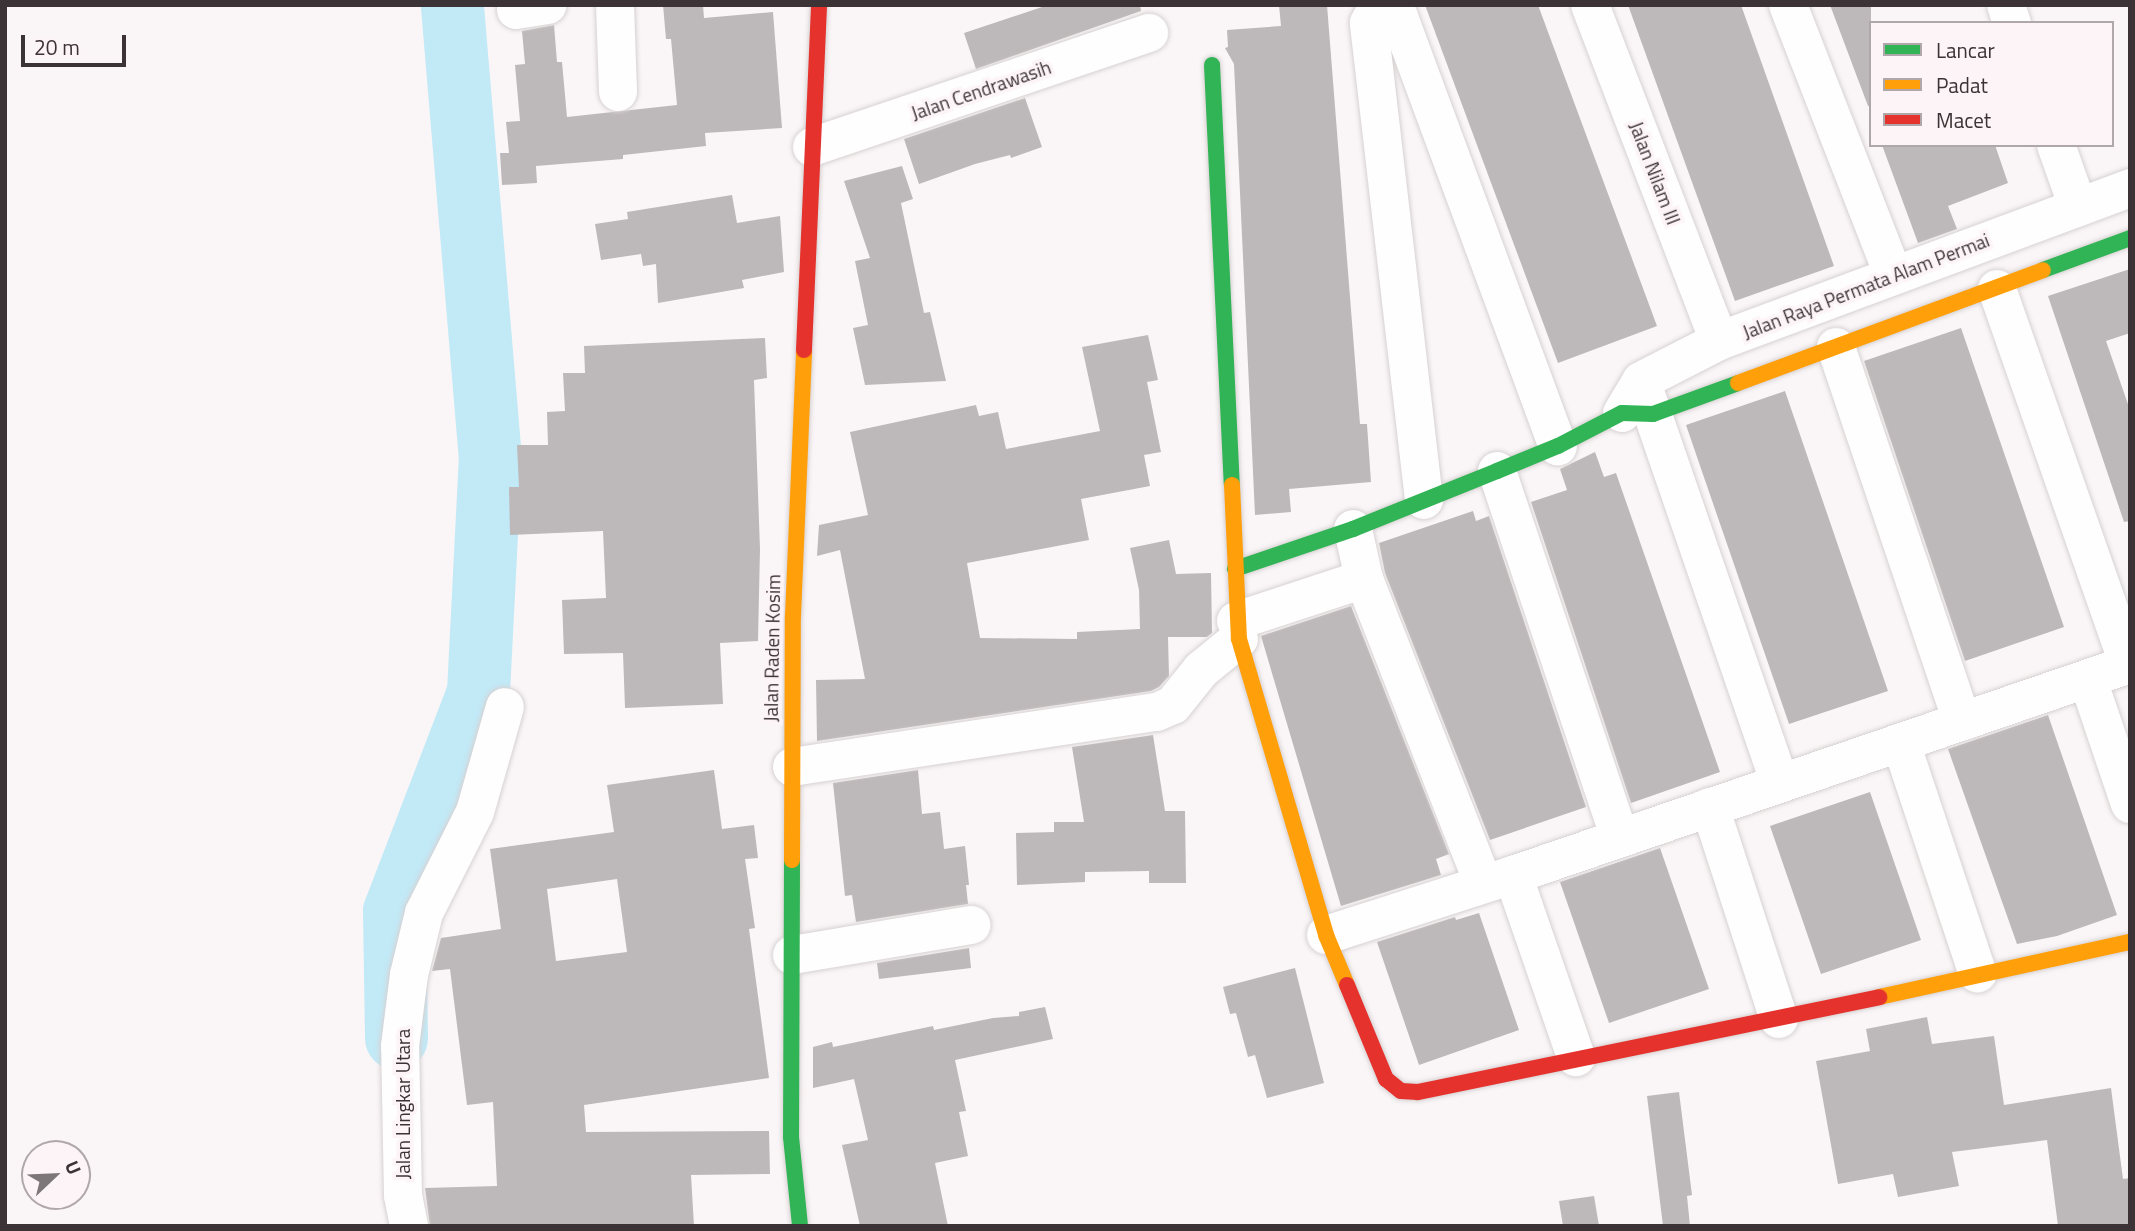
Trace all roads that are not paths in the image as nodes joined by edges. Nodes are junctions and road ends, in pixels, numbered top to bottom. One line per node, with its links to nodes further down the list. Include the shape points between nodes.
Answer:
1 (615, 5): 7 (street)
2 (819, 5): 8 (street, Jalan Raden Kosim)
3 (1590, 5): 15 (street, Jalan Nilam III)
4 (1788, 5): 13 (street)
5 (1149, 33): 8 (street, Jalan Cendrawasih)
6 (1212, 65): 22 (street)
7 (618, 92)
8 (812, 147): 30 (street, Jalan Raden Kosim, via 793,616)
9 (2057, 147): 11 (street)
10 (2130, 188): 11 (street, Jalan Raya Permata Alam Permai)
11 (2078, 207): 13 (street, Jalan Raya Permata Alam Permai)
12 (2130, 238): 14 (street, Jalan Raya Permata Alam Permai)
13 (1893, 275): 15 (street, Jalan Raya Permata Alam Permai)
14 (1997, 289): 16 (street, Jalan Raya Permata Alam Permai); 25 (street)
15 (1719, 341): 17 (street, Jalan Raya Permata Alam Permai)
16 (1836, 347): 17 (street, Jalan Raya Permata Alam Permai); 28 (street)
17 (1639, 402): 18 (street, Jalan Raya Permata Alam Permai); 31 (street)
18 (1558, 446): 19 (street, Jalan Raya Permata Alam Permai); 20 (street, via 1399,18 1390,8 1376,10 1369,23)
19 (1497, 471): 20 (street, Jalan Raya Permata Alam Permai); 34 (street)
20 (1424, 500): 21 (street, Jalan Raya Permata Alam Permai)
21 (1353, 529): 22 (street, Jalan Raya Permata Alam Permai); 23 (street)
22 (1235, 569): 24 (street)
23 (1364, 579): 24 (street); 35 (street)
24 (1238, 630): 30 (street, via 1173,705 1157,712); 37 (street)
25 (2129, 664): 26 (street)
26 (2088, 680): 28 (street); 32 (street)
27 (505, 707): 43 (street, Jalan Lingkar Utara, via 475,812 424,912 409,975 400,1046 403,1196)
28 (1962, 721): 29 (street)
29 (1901, 743): 31 (street); 40 (street)
30 (792, 767): 39 (street, Jalan Raden Kosim)
31 (1779, 782): 33 (street)
32 (2130, 804)
33 (1710, 807): 34 (street); 41 (street)
34 (1619, 836): 35 (street)
35 (1498, 879): 37 (street); 42 (street)
36 (972, 925): 39 (street)
37 (1326, 935): 42 (street, via 1385,1079 1401,1091 1418,1092)
38 (2130, 942): 40 (street)
39 (792, 955): 44 (street, Jalan Raden Kosim, via 791,1137)
40 (1978, 974): 41 (street)
41 (1779, 1019): 42 (street)
42 (1576, 1057)
43 (409, 1226)
44 (800, 1226)

